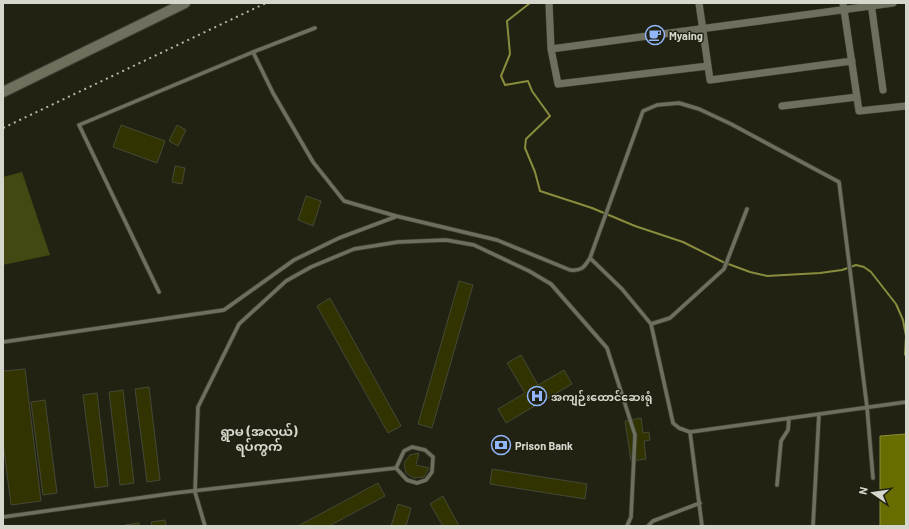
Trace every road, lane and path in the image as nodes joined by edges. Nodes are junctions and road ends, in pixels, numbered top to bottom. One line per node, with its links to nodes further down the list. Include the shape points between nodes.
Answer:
1 (185, 3): 14 (main road)
2 (549, 3): 9 (street)
3 (699, 3): 8 (street)
4 (893, 3): 5 (street)
5 (871, 4): 6 (street); 13 (street)
6 (844, 6): 8 (street); 11 (street)
7 (315, 28): 10 (lane)
8 (702, 28): 9 (street); 12 (street)
9 (551, 49): 12 (street, via 558,84)
10 (253, 52): 19 (lane, via 313,162 344,201); 21 (lane, via 79,126)
11 (852, 61): 12 (street, via 710,80); 15 (street)
12 (708, 66)
13 (883, 90)
14 (3, 92)
15 (857, 97): 16 (street); 17 (street, via 859,111)
16 (782, 106)
17 (906, 106)
18 (747, 209): 22 (lane, via 724,269 670,318)
19 (396, 216): 20 (lane, via 496,240 570,270 583,269); 23 (lane, via 339,238 294,260 224,310)
20 (590, 258): 22 (lane, via 622,289); 25 (lane, via 643,111 657,105 679,104 699,109 839,182)
21 (159, 292)
22 (651, 324): 28 (lane, via 673,423)
23 (3, 342)
24 (906, 402): 25 (lane)
25 (867, 407): 26 (lane); 30 (lane)
26 (819, 414): 27 (lane); 39 (lane)
27 (789, 418): 28 (lane); 31 (lane, via 788,430 780,441)
28 (690, 432): 33 (lane)
29 (396, 468): 29 (lane, via 407,480 417,483 426,480 432,472 433,457 425,450 412,447 404,451); 32 (lane)
30 (873, 478)
31 (777, 485)
32 (195, 492): 34 (lane); 35 (lane); 36 (lane, via 198,407 239,324 286,281 311,267 354,249 398,242 446,240 474,245 530,271 551,284 607,348 635,435 631,517)
33 (700, 503): 37 (lane, via 653,521); 38 (lane)
34 (3, 517)
35 (205, 526)
36 (627, 526)
37 (648, 526)
38 (702, 526)
39 (813, 526)

